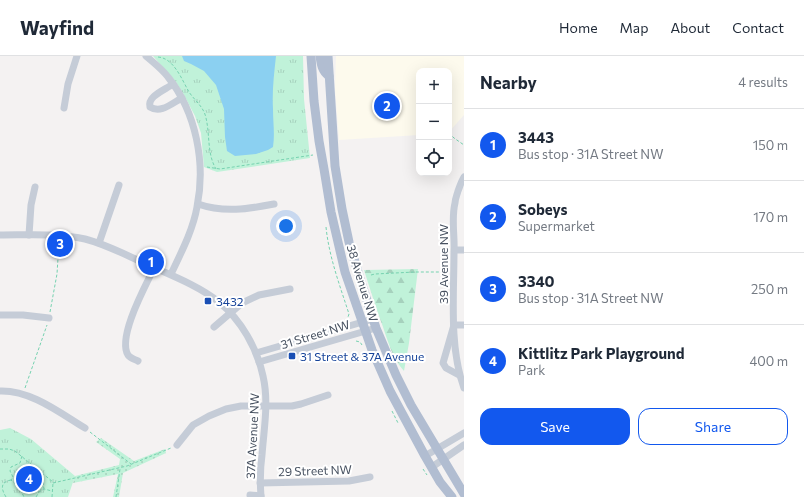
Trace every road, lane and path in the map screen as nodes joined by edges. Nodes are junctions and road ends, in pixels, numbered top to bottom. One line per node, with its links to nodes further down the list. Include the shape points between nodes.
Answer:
1 (77, 56): 10 (street)
2 (146, 56): 7 (street)
3 (311, 56): 8 (main road, 38 Avenue NW)
4 (320, 56): 6 (main road, via 322,67)
5 (328, 56): 6 (main road, 38 Avenue NW)
6 (329, 76): 8 (main road, via 318,81); 33 (main road, 38 Avenue NW, via 335,166 342,209 349,242)
7 (173, 84): 9 (street); 9 (street, via 152,97 150,107 160,110)
8 (314, 87): 35 (main road, 38 Avenue NW, via 319,141 331,212 345,272)
9 (182, 98): 14 (street, via 192,119)
10 (64, 108)
11 (452, 136): 12 (path)
12 (464, 145)
13 (314, 155): 14 (path, via 220,169)
14 (200, 166): 18 (street)
15 (464, 177): 23 (street, 39 Avenue NW, via 454,203)
16 (119, 185): 22 (street)
17 (35, 187): 21 (street, via 30,205)
18 (198, 204): 19 (street, via 221,210); 27 (street, via 192,226)
19 (274, 204)
20 (0, 235): 21 (street, 37A Avenue NW)
21 (29, 235): 22 (street, 37A Avenue NW, via 69,236)
22 (99, 243): 25 (street, 37A Avenue NW)
23 (454, 250): 24 (street); 26 (street, 39 Avenue NW)
24 (464, 250)
25 (154, 268): 27 (street, 37A Avenue NW); 39 (street, via 127,331 126,351)
26 (454, 272): 28 (path); 36 (street, 39 Avenue NW)
27 (171, 274): 30 (street, 37A Avenue NW, via 206,293)
28 (371, 275)
29 (290, 289): 30 (street, via 260,295 242,303)
30 (230, 313): 37 (street); 38 (street, 37A Avenue NW, via 242,327)
31 (0, 315): 32 (street)
32 (49, 318)
33 (375, 323): 35 (street, 31 Street NW); 51 (main road, 38 Avenue NW, via 396,375)
34 (464, 325): 36 (street)
35 (364, 326): 38 (street, 31 Street NW); 40 (street, 31 Street NW); 53 (main road, 38 Avenue NW, via 390,391)
36 (454, 326): 41 (street, 39 Avenue NW); 41 (street, 39 Avenue NW, via 443,363 446,368)
37 (214, 327)
38 (256, 353): 40 (street, 37A Avenue NW)
39 (138, 361)
40 (259, 362): 45 (street, 37A Avenue NW)
41 (459, 375): 42 (street, 39 Avenue NW)
42 (464, 388)
43 (0, 391): 46 (street, via 33,397)
44 (328, 395): 45 (street, via 297,405)
45 (266, 406): 48 (street, via 241,406 216,413 193,425); 64 (street, 37A Avenue NW)
46 (85, 428): 55 (path)
47 (464, 433): 51 (street)
48 (177, 445): 55 (path)
49 (464, 445): 54 (street)
50 (0, 449): 52 (path, via 12,449)
51 (437, 449): 53 (street); 54 (main road, 38 Avenue NW)
52 (22, 456): 58 (path); 61 (path, via 20,463 11,467)
53 (425, 456): 56 (main road, 38 Avenue NW)
54 (443, 460): 56 (street); 67 (main road, 38 Avenue NW)
55 (132, 465): 57 (path)
56 (432, 467): 75 (main road, 38 Avenue NW)
57 (120, 468): 63 (path); 73 (path)
58 (39, 471): 59 (path); 62 (path, via 36,477)
59 (44, 475): 62 (path); 63 (path)
60 (370, 477): 64 (street, 29 Street NW, via 350,481)
61 (11, 480): 69 (path, via 3,484); 70 (path, via 19,487)
62 (40, 480): 65 (path)
63 (54, 483): 66 (path)
64 (260, 483): 74 (street, 37A Avenue NW)
65 (44, 489): 66 (path); 71 (path)
66 (52, 491): 72 (path)
67 (464, 494)
68 (250, 495): 74 (street, 37A Avenue NW)
69 (6, 497)
70 (24, 497)
71 (36, 497)
72 (52, 497)
73 (116, 497)
74 (261, 497)
75 (452, 497)

